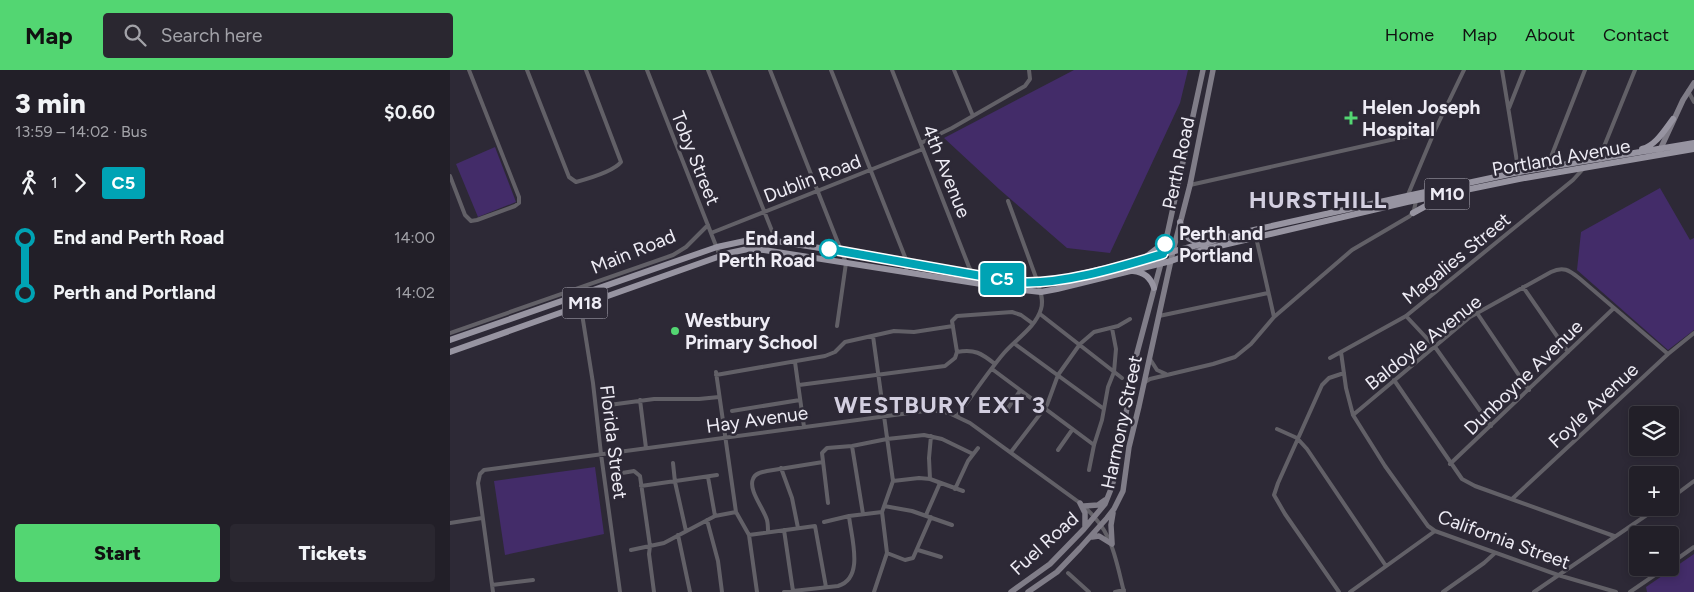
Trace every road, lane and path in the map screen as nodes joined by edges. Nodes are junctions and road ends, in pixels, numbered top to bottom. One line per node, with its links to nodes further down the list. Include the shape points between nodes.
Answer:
1 (469, 70): 35 (street, via 520,201 474,222 466,215)
2 (527, 70): 3 (street, via 571,180 576,182 619,165 621,160)
3 (586, 70)
4 (647, 70): 46 (street, Toby Street)
5 (708, 70): 43 (street)
6 (770, 70): 38 (street)
7 (831, 70): 33 (street)
8 (892, 70): 25 (street, 4th Avenue)
9 (954, 70): 21 (street)
10 (1029, 70): 21 (street, via 1027,84)
11 (1203, 70): 49 (main road, Perth Road)
12 (1213, 70): 37 (main road, Perth Road)
13 (1464, 70): 23 (street)
14 (1502, 70): 20 (street)
15 (1524, 70): 20 (street)
16 (1585, 70): 34 (street, via 1551,157)
17 (1635, 70): 31 (street, via 1603,149)
18 (1692, 87): 19 (street); 22 (main road)
19 (1694, 102)
20 (1509, 108): 36 (street)
21 (973, 116): 25 (street)
22 (1673, 119): 26 (main road); 29 (main road, via 1652,144)
23 (1435, 130): 37 (street); 41 (street)
24 (1694, 143): 26 (main road, Portland Avenue / M10)
25 (921, 144): 27 (street, 4th Avenue)
26 (1660, 148): 29 (main road, Portland Avenue / M10); 30 (main road)
27 (923, 149): 33 (street, Dublin Road); 64 (street, 4th Avenue)
28 (1694, 149): 30 (main road, Portland Avenue / M10)
29 (1621, 156): 31 (main road, Portland Avenue / M10)
30 (1657, 156): 31 (main road, Portland Avenue / M10)
31 (1601, 162): 32 (main road, Portland Avenue / M10)
32 (1583, 164): 34 (main road, Portland Avenue / M10); 77 (street, Magalies Street, via 1573,180)
33 (871, 169): 38 (street, Dublin Road); 59 (street)
34 (1550, 170): 36 (main road, Portland Avenue / M10)
35 (450, 176)
36 (1519, 176): 39 (main road, Portland Avenue / M10); 40 (main road, Portland Avenue / M10)
37 (1190, 184): 45 (main road, Perth Road)
38 (818, 191): 43 (street, Dublin Road); 53 (street)
39 (1447, 194): 40 (main road, Portland Avenue / M10); 44 (main road)
40 (1416, 198): 41 (main road, Portland Avenue / M10); 44 (street)
41 (1407, 199): 48 (main road, Portland Avenue / M10)
42 (1008, 200): 66 (street)
43 (764, 211): 47 (street, Dublin Road); 50 (street)
44 (1413, 213): 78 (street, via 1352,250)
45 (1180, 222): 51 (main road, via 1187,238); 54 (main road, Perth Road)
46 (708, 225): 47 (street, Toby Street); 84 (street, Main Road, via 673,255)
47 (711, 233): 52 (street, Toby Street)
48 (1255, 233): 51 (main road, Portland Avenue / M10); 58 (main road, Portland Avenue / M10); 70 (street)
49 (1167, 238): 55 (main road, Perth Road); 57 (main road)
50 (776, 241): 52 (main road, M18, via 745,241); 53 (main road, M18)
51 (1203, 243): 54 (main road, Portland Avenue / M10)
52 (717, 247): 56 (street, Toby Street); 71 (main road, Main Road / M18)
53 (842, 251): 59 (main road, M18); 60 (street)
54 (1173, 251): 55 (main road, M18); 58 (main road, Harmony Street)
55 (1163, 254): 57 (main road, M18); 61 (main road, Perth Road)
56 (720, 256): 60 (main road, M18, via 754,249); 72 (main road, Main Road / M18)
57 (1141, 260): 66 (main road, M18)
58 (1171, 261): 61 (main road, M18); 76 (main road, Harmony Street)
59 (907, 262): 63 (street); 64 (main road, M18)
60 (846, 263): 63 (main road, M18); 81 (street)
61 (1161, 263): 62 (main road, M18); 68 (main road, Harmony Street)
62 (1131, 271): 68 (main road, via 1145,274); 69 (main road, M18)
63 (906, 272): 65 (main road, M18)
64 (972, 273): 65 (street, 4th Avenue); 66 (main road, M18)
65 (971, 282): 69 (main road, M18)
66 (1038, 283): 69 (street)
67 (1523, 287): 73 (street, Baldoyle Avenue, via 1554,270 1566,268); 74 (street, Baldoyle Avenue); 94 (street)
68 (1154, 288): 156 (main road, Harmony Street, via 1137,353)
69 (1041, 292): 75 (street)
70 (1268, 293): 76 (street); 78 (street)
71 (579, 295): 72 (street, Florida Street); 87 (main road, Main Road / M18)
72 (581, 305): 91 (main road, Main Road / M18); 137 (street, Florida Street)
73 (1614, 308): 94 (street, Dunboyne Avenue); 95 (street)
74 (1477, 313): 90 (street, Baldoyle Avenue); 110 (street)
75 (1040, 314): 80 (street); 89 (street)
76 (1159, 316): 96 (main road, Harmony Street)
77 (1406, 316): 90 (street); 93 (street, Magalies Street)
78 (1274, 318): 104 (street, via 1240,355)
79 (1130, 319): 83 (street)
80 (1032, 323): 82 (street, via 1012,312 961,315 953,319); 88 (street)
81 (837, 326)
82 (953, 326): 86 (street); 92 (street)
83 (1112, 328): 89 (street, via 1094,332); 101 (street, via 1116,349)
84 (450, 333)
85 (1694, 333): 95 (street, Foyle Avenue)
86 (873, 336): 98 (street, via 845,342 829,355); 103 (street)
87 (450, 340)
88 (1015, 344): 99 (street); 105 (street)
89 (1080, 344): 101 (street); 105 (street)
90 (1435, 347): 107 (street, Baldoyle Avenue); 123 (street)
91 (450, 352)
92 (956, 352): 99 (street, via 976,351); 103 (street, via 955,358 945,366)
93 (1341, 352): 97 (street, Magalies Street); 102 (street, California Street)
94 (1568, 352): 110 (street, Dunboyne Avenue)
95 (1668, 354): 157 (street, Foyle Avenue)
96 (1150, 357): 104 (street, via 1157,370); 108 (main road, Harmony Street)
97 (1330, 358)
98 (795, 362): 109 (street); 112 (street, via 716,374)
99 (995, 364): 100 (street)
100 (992, 369): 111 (street); 122 (street)
101 (1114, 372): 106 (street); 117 (street)
102 (1344, 373): 120 (street, California Street); 129 (street, via 1329,378 1322,385)
103 (879, 374): 109 (street); 121 (street)
104 (1168, 374): 108 (street)
105 (1058, 375): 116 (street); 117 (street)
106 (1122, 378)
107 (1394, 380): 120 (street, Baldoyle Avenue); 141 (street)
108 (1145, 382): 161 (main road, Harmony Street, via 1129,447 1124,486)
109 (799, 385): 114 (street)
110 (1529, 390): 123 (street, Dunboyne Avenue)
111 (1020, 391): 116 (street); 119 (street)
112 (719, 397): 113 (street); 128 (street)
113 (640, 400): 115 (street); 133 (street)
114 (800, 400): 118 (street); 124 (street)
115 (609, 405)
116 (1044, 409): 125 (street); 136 (street)
117 (1104, 409): 131 (street)
118 (732, 411)
119 (1006, 411)
120 (1353, 415): 180 (street, California Street, via 1422,520)
121 (884, 416): 122 (street, Hay Avenue, via 932,410); 124 (street, Hay Avenue); 130 (street)
122 (957, 416): 136 (street, Hay Avenue)
123 (1491, 426): 141 (street, Dunboyne Avenue)
124 (804, 427): 128 (street, Hay Avenue)
125 (1072, 430): 131 (street); 135 (street)
126 (1277, 430): 129 (street)
127 (931, 436): 130 (street); 138 (street); 147 (street)
128 (725, 437): 133 (street, Hay Avenue); 162 (street)
129 (1297, 438): 195 (street); 217 (street, via 1274,495)
130 (887, 439): 132 (street); 148 (street)
131 (1094, 445): 143 (street)
132 (852, 446): 139 (street, via 825,449); 164 (street)
133 (646, 448): 137 (street, Hay Avenue)
134 (978, 448): 138 (street)
135 (1058, 450)
136 (1011, 452): 159 (street, Hay Avenue)
137 (601, 454): 170 (street, Hay Avenue, via 484,470 478,483); 206 (street, Florida Street)
138 (973, 454): 153 (street)
139 (823, 462): 142 (street); 158 (street)
140 (673, 463): 150 (street)
141 (1450, 464): 157 (street, via 1468,483)
142 (781, 468): 176 (street); 181 (street, via 758,473 752,480 767,519)
143 (1089, 470)
144 (622, 473): 152 (street, via 639,473)
145 (717, 475): 146 (street)
146 (708, 477): 150 (street); 165 (street)
147 (930, 479): 148 (street); 151 (street)
148 (893, 481): 160 (street)
149 (1694, 481): 155 (street)
150 (675, 482): 152 (street); 179 (street)
151 (940, 483): 153 (street); 167 (street)
152 (641, 486): 187 (street)
153 (955, 489): 154 (street)
154 (963, 491)
155 (1679, 492)
156 (1108, 497): 159 (main road, via 1098,505); 168 (main road, Harmony Street)
157 (1512, 499): 184 (street)
158 (828, 503)
159 (1082, 505): 168 (street, Hay Avenue); 177 (main road)
160 (884, 506): 163 (street); 167 (street)
161 (1114, 509): 174 (main road, Harmony Street); 186 (main road)
162 (736, 512): 165 (street); 182 (street)
163 (882, 512): 164 (street); 191 (street)
164 (863, 514): 166 (street)
165 (715, 516): 171 (street)
166 (849, 516): 172 (street); 201 (street, via 854,572 846,582)
167 (928, 516): 175 (street); 190 (street)
168 (1095, 516): 174 (street, Hay Avenue); 177 (main road, Fuel Road)
169 (1645, 516): 184 (street)
170 (482, 518): 173 (street); 200 (street)
171 (707, 520): 179 (street); 209 (street)
172 (824, 522)
173 (450, 523)
174 (1102, 524): 185 (main road, Fuel Road); 186 (street)
175 (952, 525)
176 (798, 528): 178 (street); 201 (street, via 817,528)
177 (1084, 529): 213 (main road, Fuel Road, via 1050,564)
178 (784, 530): 181 (street); 202 (street)
179 (686, 531): 183 (street)
180 (1435, 531): 192 (street, California Street); 195 (street)
181 (768, 532): 182 (street)
182 (749, 535): 210 (street)
183 (678, 536): 187 (street); 208 (street)
184 (1614, 536): 197 (street)
185 (1089, 539): 186 (main road, via 1099,536); 214 (main road, Fuel Road, via 1057,572)
186 (1112, 544): 204 (street)
187 (650, 546): 189 (street); 207 (street)
188 (1694, 547): 194 (street)
189 (630, 550)
190 (918, 550): 191 (street, via 914,558 908,560); 193 (street)
191 (887, 553): 212 (street)
192 (1495, 553): 197 (street, California Street); 219 (street)
193 (941, 557)
194 (1679, 558)
195 (1386, 566): 218 (street)
196 (1068, 573): 215 (street)
197 (1558, 575): 220 (street); 221 (street, California Street)
198 (1653, 576): 222 (street)
199 (533, 580): 200 (street)
200 (492, 585): 205 (street)
201 (826, 587): 203 (street)
202 (793, 591): 203 (street); 211 (street)
203 (807, 591)
204 (1124, 591): 216 (street)
205 (493, 592)
206 (620, 592)
207 (654, 592)
208 (690, 592)
209 (722, 592)
210 (756, 592)
211 (784, 592)
212 (874, 592)
213 (1011, 592)
214 (1028, 592)
215 (1089, 592)
216 (1115, 592)
217 (1339, 592)
218 (1350, 592)
219 (1444, 592)
220 (1534, 592)
221 (1616, 592)
222 (1630, 592)

